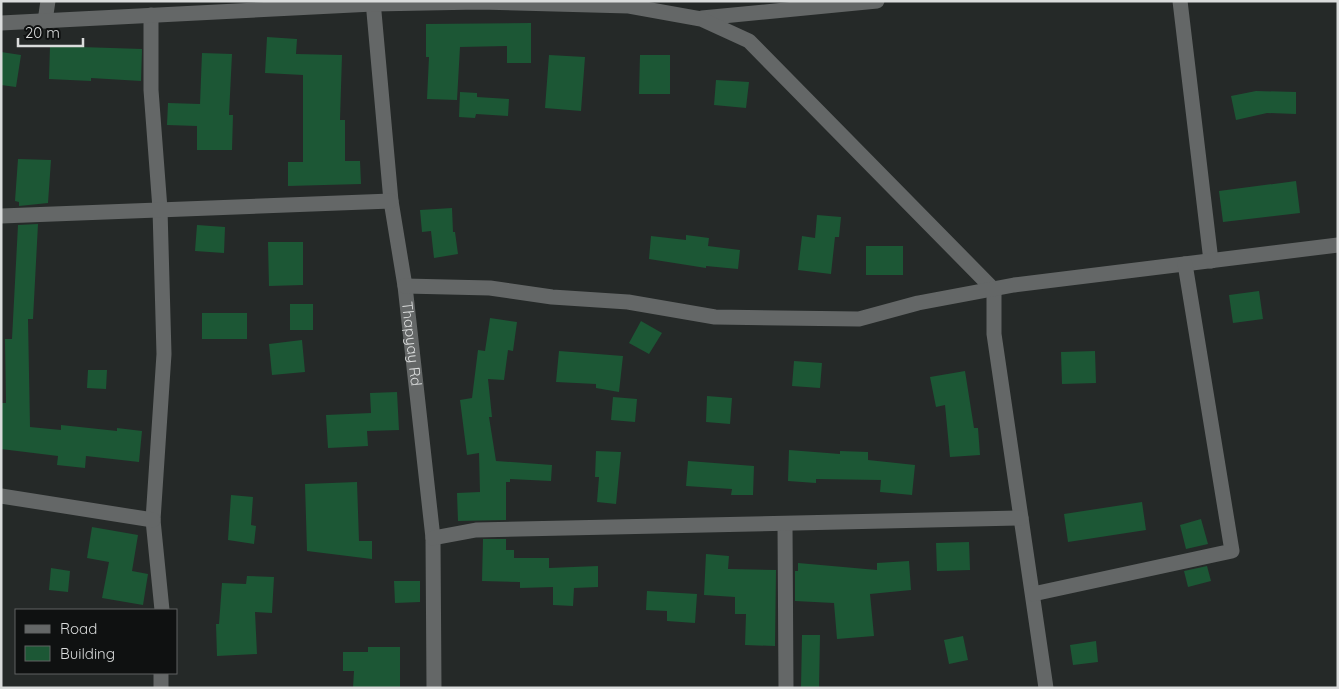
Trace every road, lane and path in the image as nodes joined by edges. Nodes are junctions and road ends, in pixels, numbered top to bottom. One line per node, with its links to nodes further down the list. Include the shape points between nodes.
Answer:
1 (48, 1): 7 (street)
2 (878, 1): 6 (street)
3 (1180, 1): 13 (street)
4 (373, 2): 5 (street); 6 (street, via 629,6); 9 (street, Thapyay Rd)
5 (151, 15): 7 (street); 10 (street, via 151,90)
6 (701, 19): 16 (street, via 749,41)
7 (45, 20): 8 (street)
8 (1, 23)
9 (391, 200): 10 (street); 15 (street, Thapyay Rd)
10 (160, 209): 11 (street); 19 (street, via 164,354)
11 (1, 216)
12 (1338, 245): 13 (street)
13 (1211, 261): 14 (street)
14 (1185, 264): 16 (street); 22 (street, via 1232,551)
15 (405, 286): 16 (street, via 490,288 552,297 628,302 715,317 790,319 859,319 918,303); 21 (street, Thapyay Rd)
16 (994, 290): 18 (street, via 994,334)
17 (1, 496): 19 (street)
18 (1021, 518): 20 (street); 22 (street)
19 (153, 520): 23 (street)
20 (785, 524): 21 (street, via 476,530); 27 (street)
21 (433, 538): 26 (street, Thapyay Rd)
22 (1032, 594): 28 (street)
23 (162, 609)
24 (161, 674): 25 (street)
25 (161, 688)
26 (434, 688)
27 (786, 688)
28 (1046, 688)

